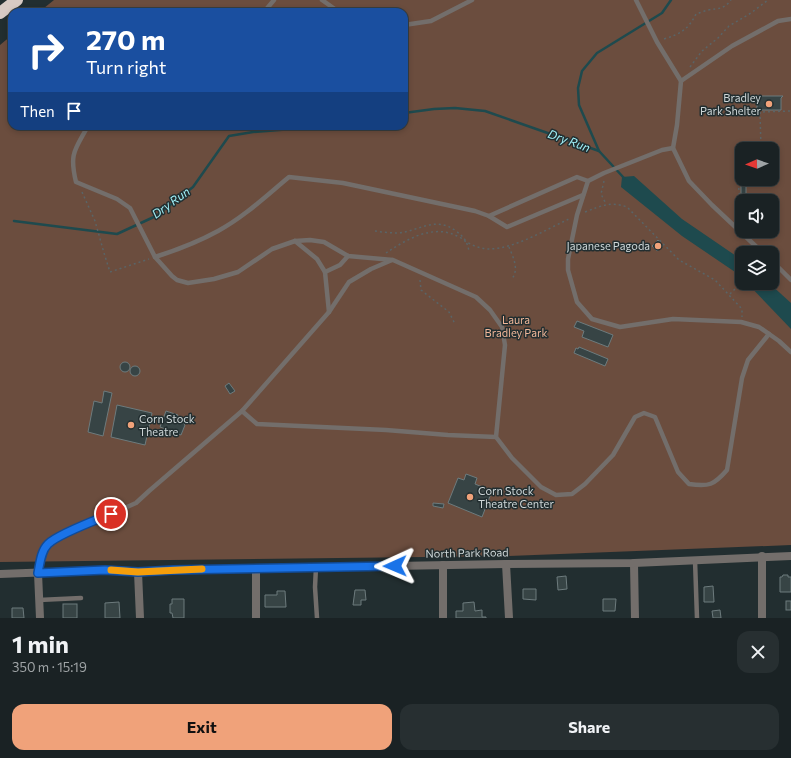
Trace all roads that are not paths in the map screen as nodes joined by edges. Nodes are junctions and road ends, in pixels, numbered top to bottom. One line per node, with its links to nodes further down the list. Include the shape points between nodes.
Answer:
1 (17, 0): 8 (highway)
2 (274, 0): 6 (lane)
3 (322, 0): 7 (lane)
4 (472, 0): 10 (lane, via 431,21)
5 (636, 0): 11 (lane)
6 (267, 8)
7 (333, 8)
8 (0, 13)
9 (791, 19): 11 (lane, via 778,21 732,46)
10 (408, 24)
11 (681, 81): 13 (lane)
12 (86, 130): 20 (lane, via 73,153 72,166 76,182 117,199 130,208)
13 (673, 148): 14 (lane, via 662,150); 18 (lane, via 689,181)
14 (588, 181): 15 (lane); 16 (lane, via 577,177)
15 (583, 195): 16 (lane, via 507,227); 26 (lane, via 568,259 568,270 577,302 592,319 620,327 673,319 742,322 759,327)
16 (489, 216): 20 (lane, via 343,183 289,177 253,208 219,231)
17 (296, 241): 19 (lane, via 324,242); 20 (lane, via 272,249 238,272 214,279 188,282 177,280); 23 (lane, via 317,259)
18 (756, 246)
19 (348, 256): 21 (lane); 23 (lane, via 340,265)
20 (155, 257)
21 (393, 260): 25 (lane, via 349,282); 29 (lane, via 476,297 490,310 502,327 505,345)
22 (779, 268): 24 (lane)
23 (325, 272): 25 (lane)
24 (791, 280)
25 (329, 312): 28 (lane)
26 (769, 334): 27 (lane); 29 (lane, via 748,360 742,378 727,470 718,480 703,486 689,484 678,472 655,417 644,413 635,417 613,455 572,494 556,495 541,487 512,458)
27 (791, 352)
28 (242, 411): 29 (lane, via 257,424); 39 (lane, via 136,504 56,538 48,544 41,557)
29 (496, 437)
30 (762, 556): 31 (street, North Park Road); 32 (street, North Park Road); 51 (street)
31 (791, 556)
32 (695, 560): 33 (street, North Park Road); 50 (lane)
33 (634, 563): 34 (street, North Park Road); 49 (street)
34 (506, 564): 35 (street, North Park Road); 48 (street)
35 (443, 565): 36 (street, North Park Road); 47 (street)
36 (316, 567): 37 (street, North Park Road); 46 (lane)
37 (256, 569): 38 (street, North Park Road); 45 (street)
38 (138, 572): 39 (street, North Park Road, via 105,570); 44 (street)
39 (38, 573): 40 (street, North Park Road); 42 (street)
40 (0, 574)
41 (81, 598): 42 (lane)
42 (39, 600): 43 (street)
43 (40, 618)
44 (140, 618)
45 (256, 618)
46 (316, 618)
47 (443, 618)
48 (509, 618)
49 (634, 618)
50 (697, 618)
51 (762, 618)

